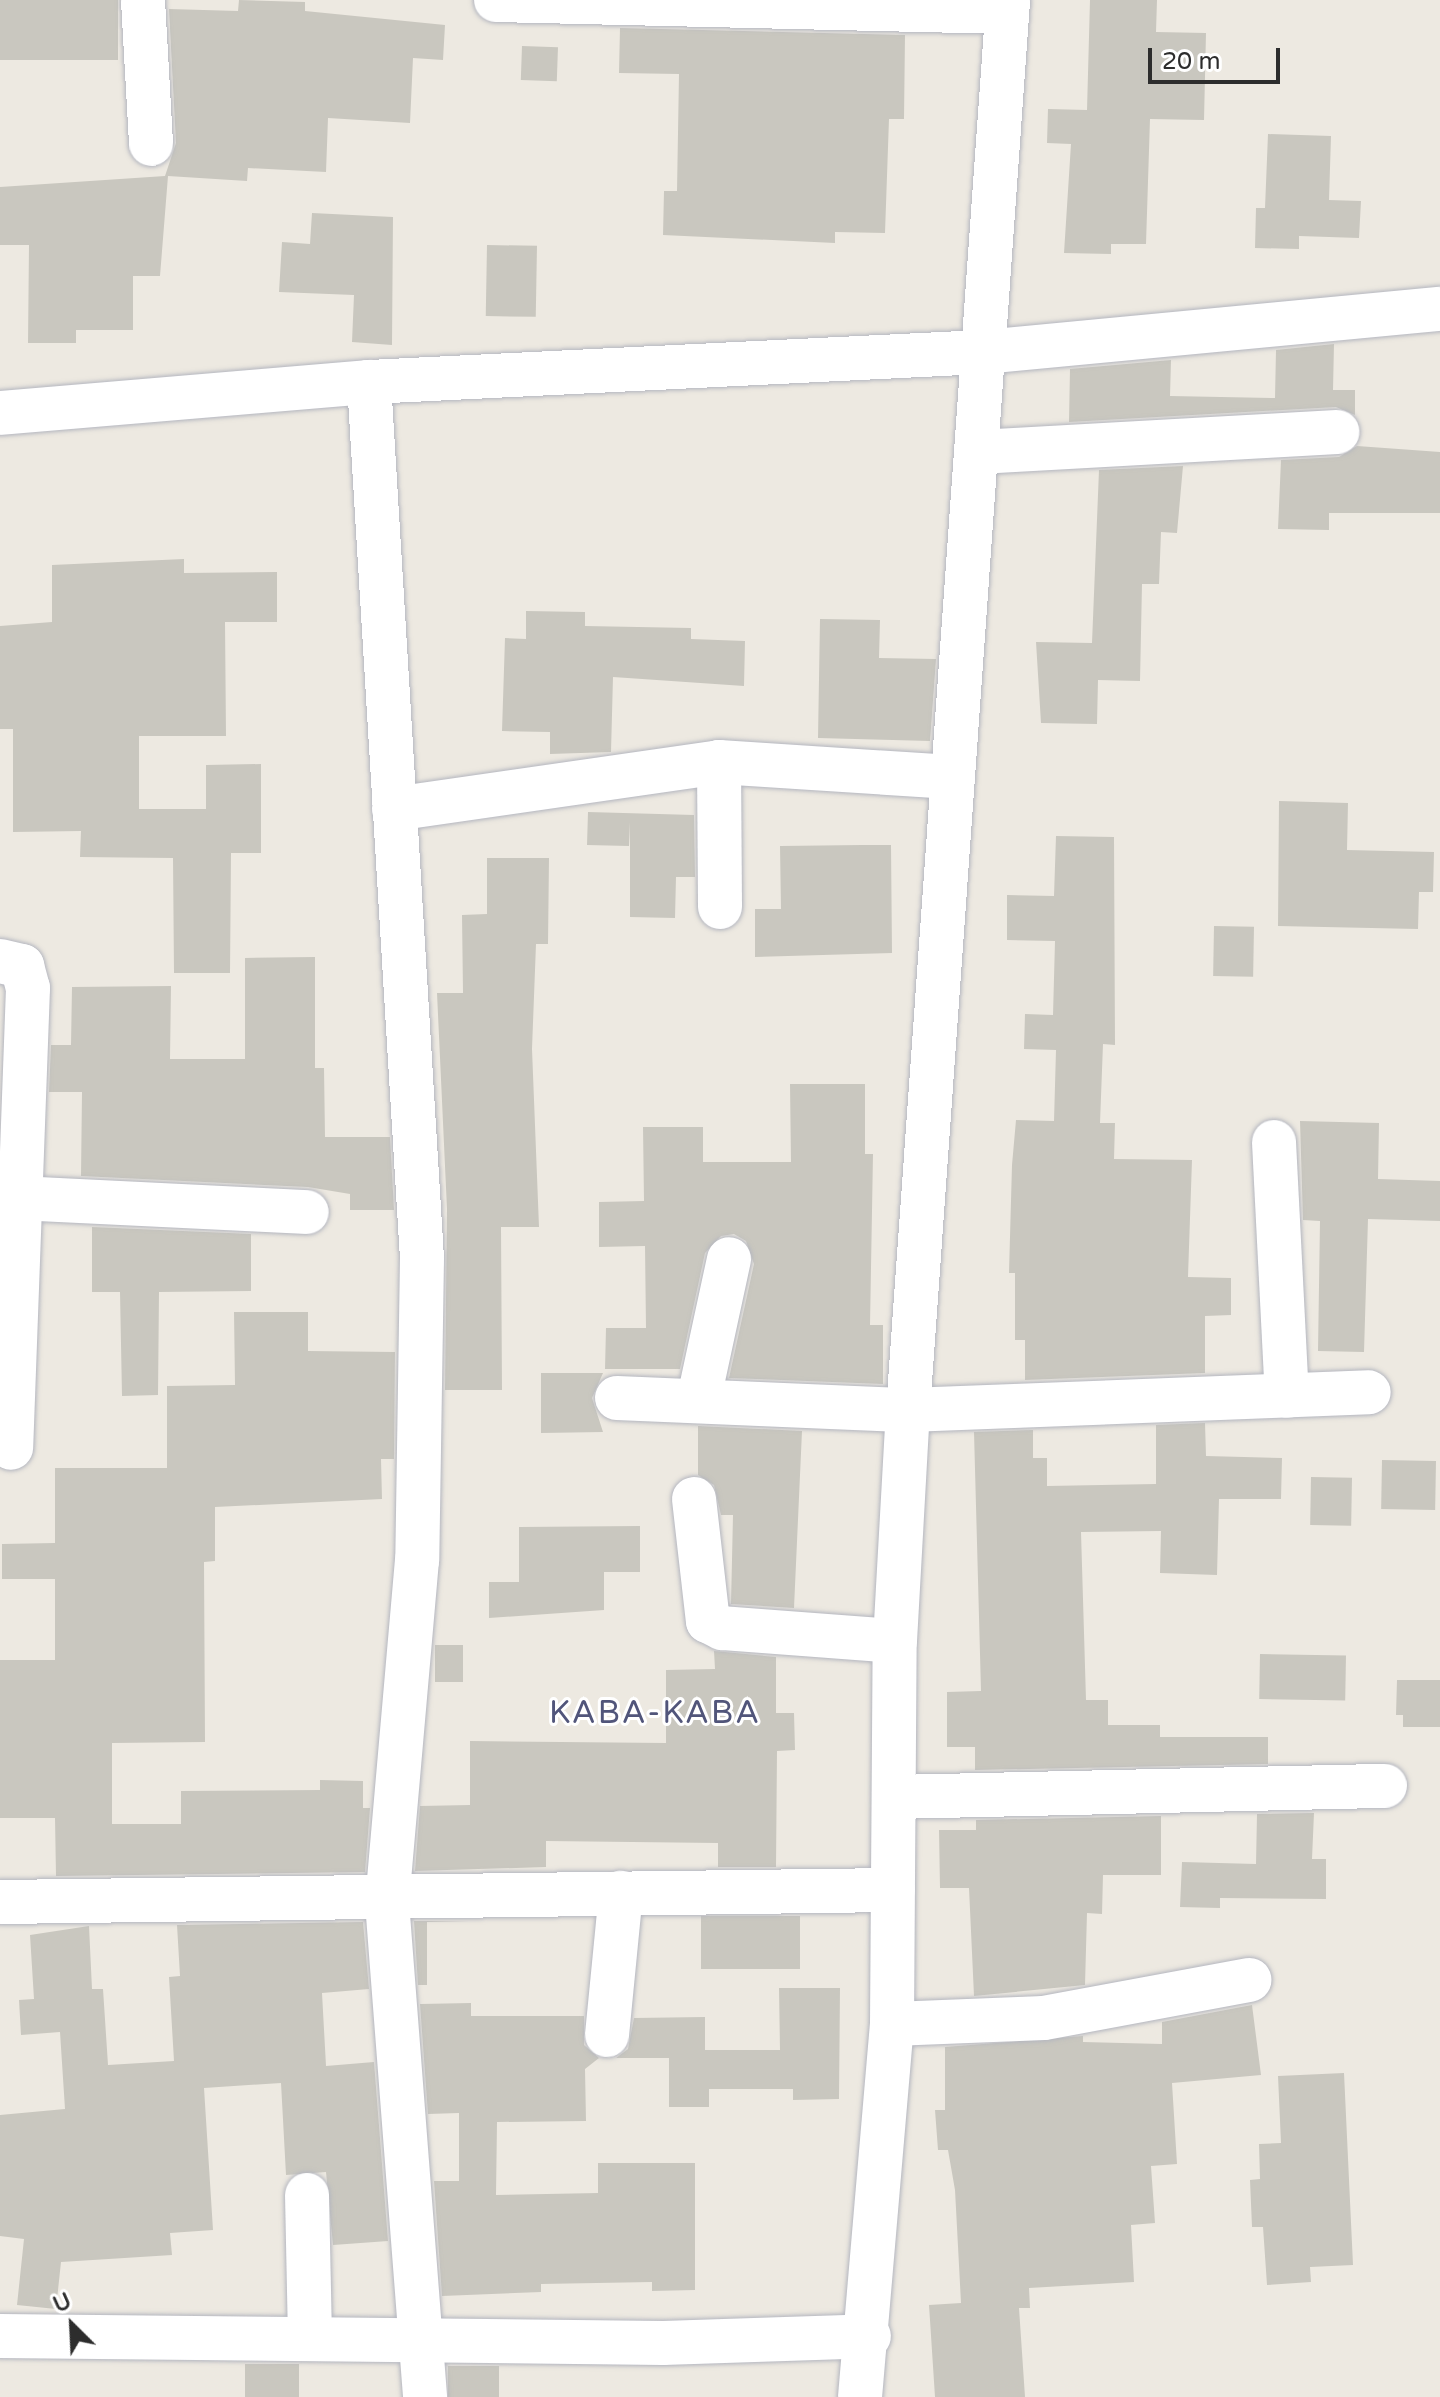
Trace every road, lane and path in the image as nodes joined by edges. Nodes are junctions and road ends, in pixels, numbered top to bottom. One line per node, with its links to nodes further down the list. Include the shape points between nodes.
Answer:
1 (143, 0): 4 (street)
2 (496, 0): 3 (street)
3 (1008, 6): 6 (street)
4 (151, 144)
5 (1440, 309): 6 (street)
6 (983, 352): 7 (street); 10 (street)
7 (369, 382): 8 (street); 13 (street)
8 (0, 413)
9 (1337, 432): 10 (street)
10 (978, 452): 12 (street)
11 (719, 762): 12 (street); 13 (street); 14 (street)
12 (952, 777): 25 (street)
13 (394, 809): 34 (street, via 422,1258 417,1560)
14 (720, 907)
15 (0, 961): 17 (street, via 22,966 28,988)
16 (1274, 1142): 22 (street)
17 (19, 1198): 18 (street); 19 (street)
18 (307, 1212)
19 (9, 1252): 26 (street)
20 (729, 1259): 24 (street)
21 (1369, 1392): 22 (street)
22 (1287, 1396): 25 (street)
23 (617, 1398): 24 (street)
24 (699, 1398): 25 (street)
25 (908, 1410): 28 (street)
26 (11, 1448)
27 (694, 1499): 28 (street, via 708,1621 722,1628)
28 (895, 1641): 30 (street)
29 (1385, 1786): 30 (street)
30 (894, 1797): 31 (street)
31 (893, 1890): 32 (street); 36 (street)
32 (621, 1893): 34 (street); 37 (street)
33 (0, 1902): 34 (street)
34 (387, 1902): 42 (street)
35 (1250, 1980): 36 (street, via 1044,2018)
36 (892, 2024): 41 (street)
37 (607, 2035)
38 (307, 2195): 40 (street)
39 (0, 2336): 40 (street)
40 (310, 2336): 42 (street)
41 (869, 2336): 42 (street); 44 (street)
42 (417, 2342): 43 (street)
43 (425, 2397)
44 (860, 2397)

